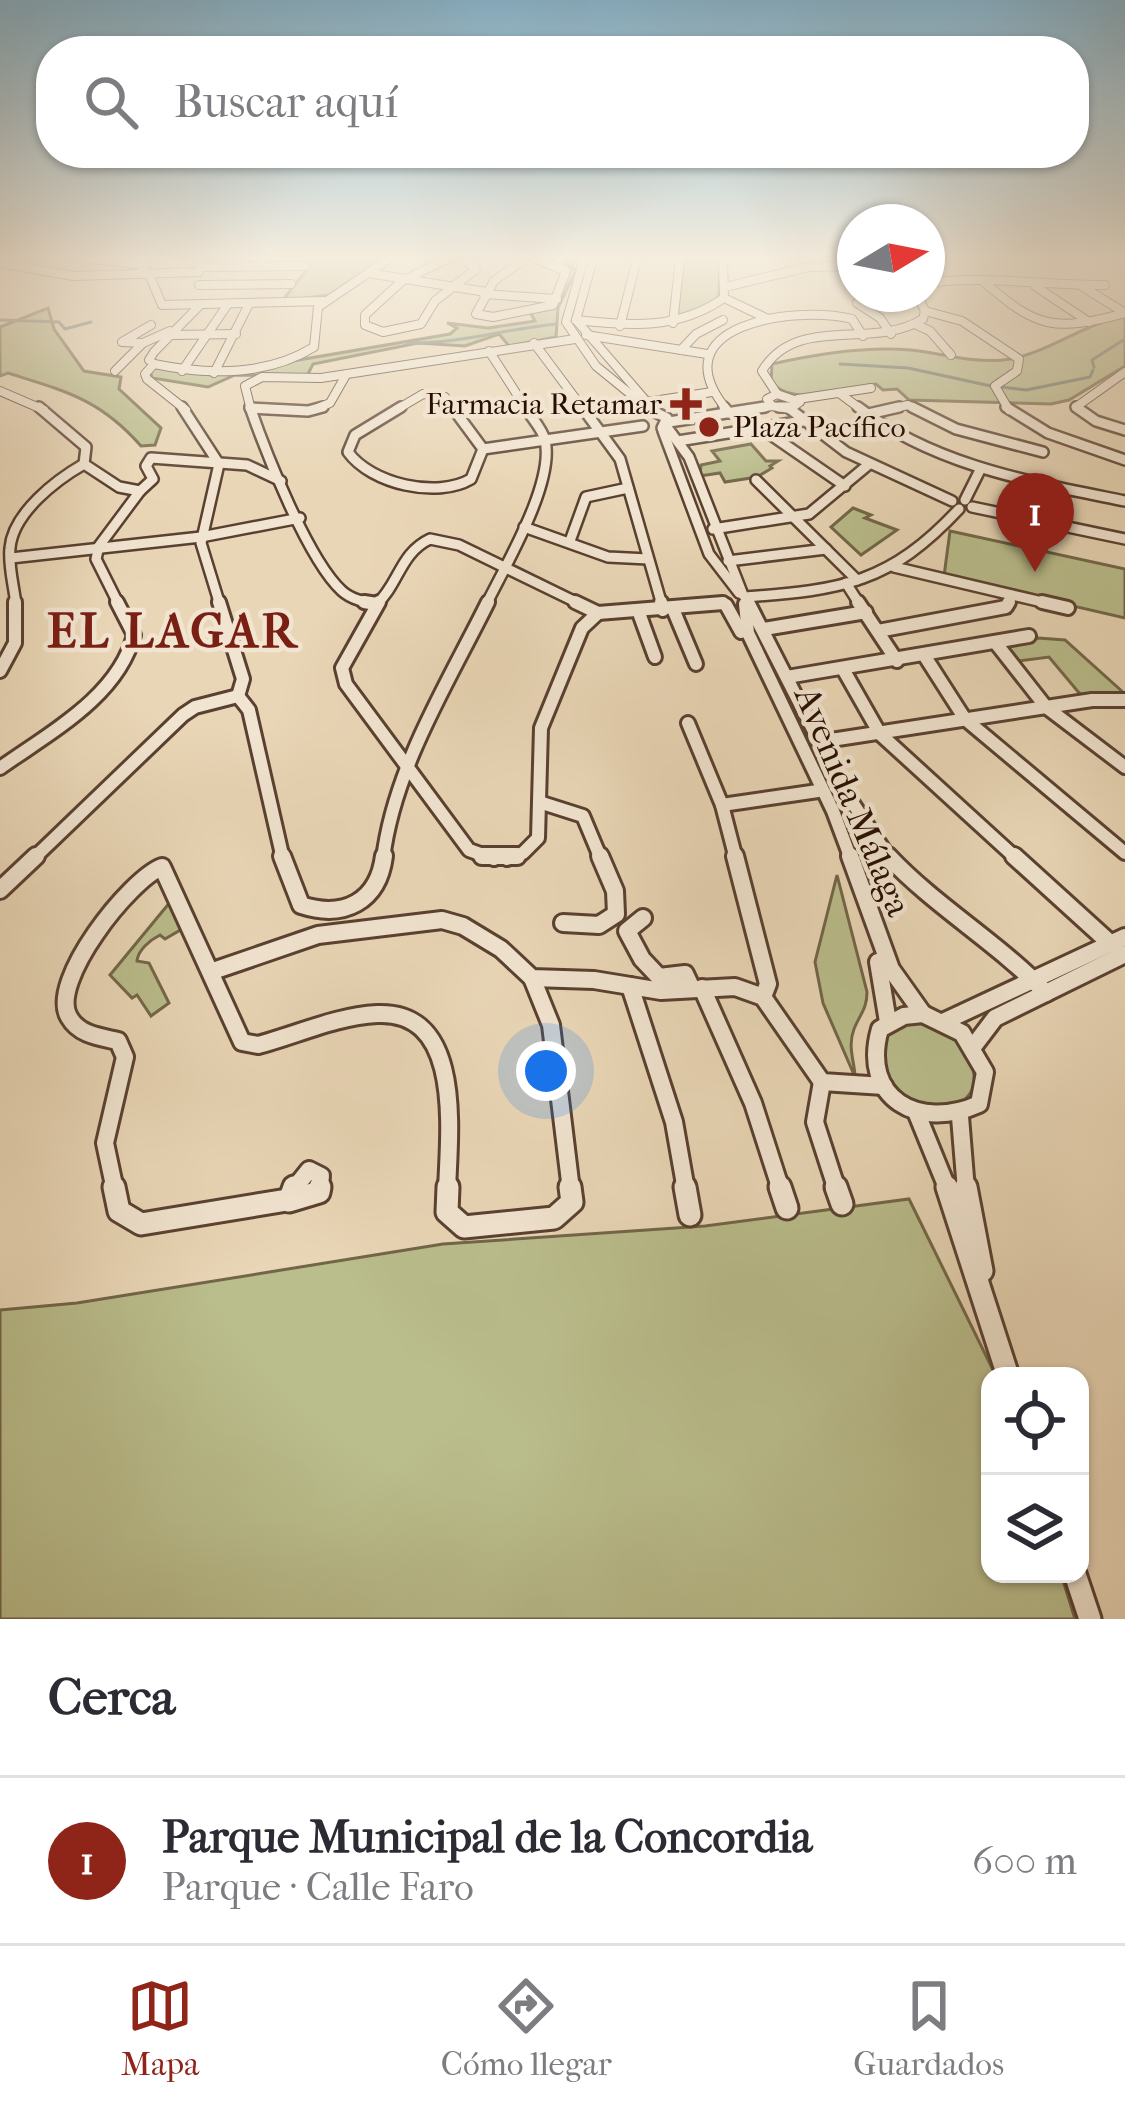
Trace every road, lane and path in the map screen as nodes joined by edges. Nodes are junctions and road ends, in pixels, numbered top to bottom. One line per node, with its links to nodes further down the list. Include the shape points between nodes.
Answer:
1 (208, 334): 24 (street)
2 (236, 334): 27 (street)
3 (135, 335): 17 (street, via 122,342)
4 (164, 335): 17 (street)
5 (172, 335): 6 (street); 23 (street, via 149,357)
6 (188, 335)
7 (314, 335): 27 (street, via 306,356)
8 (571, 335): 16 (street)
9 (586, 335): 16 (street); 19 (street); 34 (street)
10 (695, 335): 19 (street)
11 (730, 335): 21 (street)
12 (883, 335): 15 (street)
13 (932, 335): 22 (street)
14 (982, 335): 49 (street, via 1019,359 995,386 1006,411)
15 (863, 336): 33 (street, via 808,339 776,351 762,371)
16 (572, 338): 18 (street); 41 (street)
17 (143, 343): 25 (street)
18 (534, 344): 20 (street); 44 (street)
19 (681, 350): 21 (street)
20 (489, 351): 28 (street); 45 (street)
21 (707, 354): 31 (street)
22 (951, 355)
23 (154, 364): 24 (street); 51 (street, via 147,379 191,414)
24 (182, 370): 27 (street)
25 (115, 371)
26 (1125, 372): 43 (street, via 1076,406)
27 (214, 373)
28 (346, 375): 37 (street, via 340,395 324,408); 37 (street, via 251,380 244,393)
29 (871, 388): 32 (street)
30 (0, 391): 50 (street, via 65,424 86,447)
31 (712, 392): 34 (street); 38 (street)
32 (839, 393): 36 (street); 39 (street)
33 (777, 394): 35 (street); 36 (street)
34 (647, 403): 41 (street)
35 (770, 404): 36 (street); 38 (street)
36 (795, 404): 40 (street)
37 (250, 408): 54 (street)
38 (727, 411): 41 (street)
39 (864, 415): 48 (street, via 908,405 956,429); 53 (street)
40 (802, 421): 42 (street); 52 (street)
41 (653, 422): 44 (street); 46 (street); 77 (street)
42 (761, 428): 46 (street); 56 (street)
43 (1125, 430)
44 (598, 431): 45 (street); 57 (street, via 620,459)
45 (545, 439): 47 (street); 63 (street)
46 (678, 441): 64 (street)
47 (483, 449): 47 (street, via 446,398 423,394 355,435 348,452 361,468 446,489 470,481)
48 (1043, 452)
49 (1125, 460)
50 (84, 464): 58 (street); 70 (street, via 35,505 13,536)
51 (219, 464): 54 (street, via 247,465); 58 (street, via 152,458 146,466 153,479); 65 (street)
52 (868, 466): 56 (street); 60 (street)
53 (980, 470): 59 (street); 60 (street)
54 (280, 481): 61 (street)
55 (756, 481): 62 (street)
56 (845, 486): 62 (street)
57 (628, 488): 67 (street, via 586,497); 71 (street)
58 (140, 491): 68 (street)
59 (1125, 501)
60 (962, 504): 66 (street); 73 (street)
61 (301, 518): 65 (street); 78 (street, via 339,589)
62 (795, 519): 64 (street); 69 (street)
63 (524, 527): 67 (street); 74 (street)
64 (713, 529): 72 (street)
65 (201, 537): 68 (street); 95 (street, via 243,679)
66 (1125, 539)
67 (570, 541): 71 (street, via 608,557)
68 (99, 546): 70 (street); 103 (street, via 95,559 134,648 97,694)
69 (826, 549): 72 (street); 75 (street)
70 (11, 558): 93 (street, via 18,646)
71 (648, 559): 79 (street)
72 (728, 561): 77 (street)
73 (894, 567): 75 (street); 76 (street)
74 (508, 568): 78 (street, via 430,539 412,545); 82 (street); 104 (street)
75 (852, 581): 77 (street); 81 (street)
76 (1012, 595): 80 (street); 85 (street, via 1006,607)
77 (735, 598): 79 (street); 84 (street); 105 (street, Avenida Málaga, via 740,629); 119 (street, Avenida Málaga, via 833,811 886,965)
78 (377, 604): 104 (street, via 342,668)
79 (665, 608): 82 (street); 83 (street); 91 (street)
80 (1068, 608)
81 (866, 612): 84 (street); 85 (street)
82 (598, 613): 83 (street); 106 (street, via 582,628 541,728)
83 (639, 613): 89 (street)
84 (764, 629): 94 (street)
85 (878, 631): 90 (street)
86 (1029, 636): 87 (street)
87 (995, 642): 88 (street); 97 (street)
88 (924, 656): 90 (street); 98 (street)
89 (655, 657)
90 (897, 661): 92 (street)
91 (696, 664)
92 (843, 669): 94 (street); 100 (street)
93 (0, 671)
94 (787, 677): 101 (street)
95 (238, 696): 104 (street, via 249,710 286,873 301,905 314,911 346,909 373,892); 109 (street, via 183,715)
96 (1125, 700): 97 (street)
97 (1046, 707): 98 (street); 102 (street)
98 (965, 719): 100 (street); 108 (street)
99 (688, 723): 107 (street)
100 (880, 734): 101 (street); 112 (street)
101 (818, 742): 116 (street, via 885,854)
102 (1125, 767)
103 (0, 768)
104 (407, 768): 106 (street, via 470,850 487,860 527,852 538,838)
105 (818, 791): 107 (street); 120 (street, Avenida Málaga, via 850,870)
106 (539, 802): 111 (street, via 583,816 615,891 616,914 599,925)
107 (722, 806): 118 (street, via 768,984)
108 (1125, 853)
109 (0, 890)
110 (643, 918): 117 (street, via 628,940 656,975 685,974)
111 (563, 923)
112 (1120, 945): 116 (street)
113 (213, 971): 114 (street, via 318,935 442,920 501,949); 114 (street, via 242,1042 258,1045 379,1013 409,1015 430,1031 445,1060 447,1212 464,1227 554,1218 572,1202 551,1025); 127 (street, via 162,867 149,872 76,959 64,991 68,1015 80,1030 118,1041 124,1058 105,1143 119,1211 141,1224)
114 (532, 978): 115 (street)
115 (630, 986): 117 (street); 130 (street, via 674,1122)
116 (1040, 987): 121 (street); 122 (street, via 995,1018)
117 (697, 988): 118 (street, via 735,987); 129 (street, via 753,1103)
118 (763, 997): 124 (street)
119 (922, 1014): 120 (street); 121 (street)
120 (888, 1022): 123 (street, via 875,1039)
121 (943, 1022): 122 (street)
122 (973, 1046): 126 (street, via 985,1072 979,1104)
123 (874, 1080): 124 (street); 125 (street)
124 (822, 1082): 128 (street, via 815,1122)
125 (916, 1114): 126 (street); 131 (street)
126 (960, 1117): 131 (street, via 961,1163)
127 (287, 1200)
128 (842, 1204)
129 (788, 1208)
130 (690, 1215)
131 (993, 1329): 132 (street)
132 (1006, 1367)
133 (1078, 1583): 134 (street)
134 (1090, 1619)

